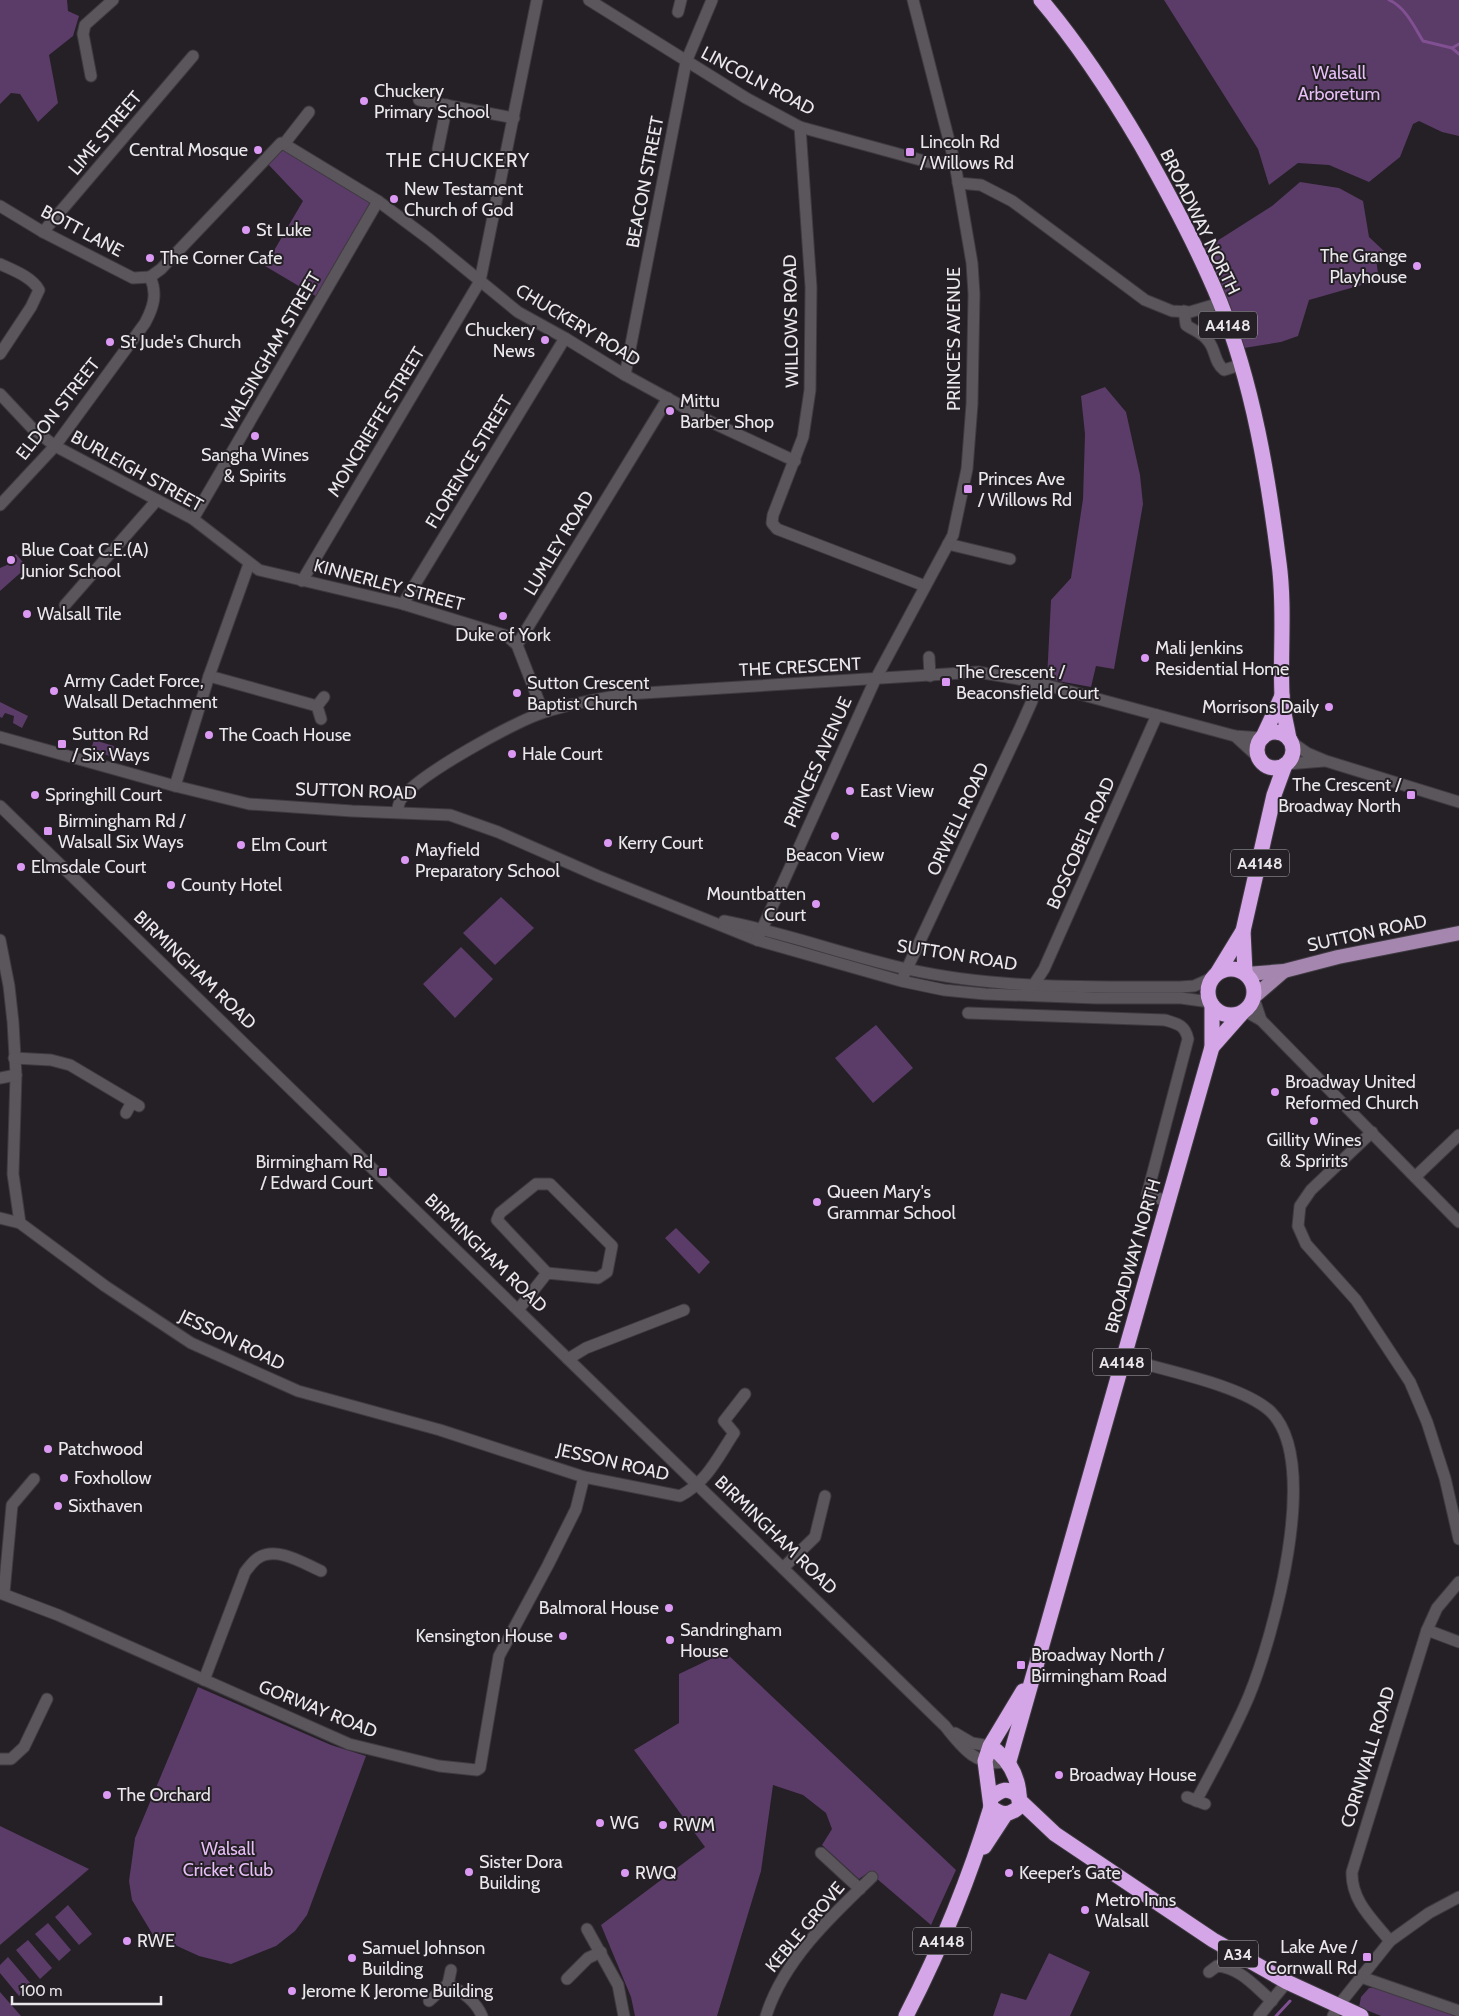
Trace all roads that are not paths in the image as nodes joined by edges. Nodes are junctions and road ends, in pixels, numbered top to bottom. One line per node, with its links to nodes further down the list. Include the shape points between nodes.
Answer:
1 (112, 0): 11 (street, via 85,25 83,34)
2 (537, 0): 15 (street, MONCRIEFFE STREET)
3 (589, 0): 10 (street, LINCOLN ROAD)
4 (680, 0): 8 (street)
5 (712, 0): 10 (street, BEACON STREET)
6 (913, 0): 19 (street, PRINCE'S AVENUE)
7 (1041, 0): 27 (highway, BROADWAY NORTH / A4148, via 1113,97 1163,183)
8 (678, 12)
9 (193, 56): 23 (street, LIME STREET)
10 (686, 62): 16 (street, LINCOLN ROAD); 32 (street, BEACON STREET)
11 (91, 76)
12 (419, 100): 13 (street)
13 (447, 105): 15 (street); 18 (street)
14 (302, 116): 17 (street)
15 (514, 118): 26 (street, MONCRIEFFE STREET)
16 (800, 127): 19 (street, LINCOLN ROAD, via 928,162); 36 (street, WILLOWS ROAD, via 812,346 810,390)
17 (284, 144): 21 (street, CHUCKERY ROAD); 25 (street, via 281,143)
18 (438, 149)
19 (954, 164): 20 (street, PRINCE'S AVENUE)
20 (958, 183): 28 (street, via 981,185 1012,201 1135,294 1172,311); 40 (street, PRINCE'S AVENUE, via 974,294 972,404 966,469 953,535)
21 (378, 200): 26 (street, CHUCKERY ROAD); 39 (street, WALSINGHAM STREET)
22 (0, 206): 23 (street, BOTT LANE)
23 (43, 232): 25 (street, BOTT LANE, via 133,278)
24 (0, 264): 30 (street, via 36,285 38,296)
25 (150, 277): 35 (street, ELDON STREET, via 155,296 145,323)
26 (480, 281): 29 (street, CHUCKERY ROAD, via 518,312); 43 (street, MONCRIEFFE STREET)
27 (1220, 303): 28 (street); 31 (highway, BROADWAY NORTH / A4148)
28 (1184, 311): 31 (street, via 1186,326 1196,329 1210,343 1218,365 1224,370)
29 (565, 338): 32 (street, CHUCKERY ROAD); 45 (street, FLORENCE STREET)
30 (0, 354)
31 (1240, 366): 53 (highway, BROADWAY NORTH / A4148, via 1257,427 1280,566)
32 (625, 375): 34 (street, CHUCKERY ROAD)
33 (0, 394): 35 (street, BURLEIGH STREET, via 32,428)
34 (668, 398): 36 (street, CHUCKERY ROAD); 47 (street, LUMLEY ROAD)
35 (56, 446): 37 (street, BURLEIGH STREET); 38 (street, ELDON STREET)
36 (795, 461): 44 (street, WILLOWS ROAD, via 773,515 772,522 778,529)
37 (158, 500): 39 (street, BURLEIGH STREET); 46 (street)
38 (0, 505)
39 (194, 519): 42 (street, BURLEIGH STREET)
40 (948, 544): 41 (street); 44 (street, PRINCE'S AVENUE)
41 (1010, 559)
42 (249, 564): 43 (street, KINNERLEY STREET, via 259,570); 49 (street)
43 (302, 581): 45 (street, KINNERLEY STREET)
44 (925, 586): 51 (street, PRINCES AVENUE)
45 (403, 604): 47 (street, KINNERLEY STREET, via 507,636)
46 (65, 605)
47 (517, 645): 54 (street)
48 (928, 657): 50 (street)
49 (209, 676): 56 (street, via 321,701); 64 (street)
50 (930, 676): 51 (street, THE CRESCENT); 52 (street, THE CRESCENT, via 978,672)
51 (875, 680): 54 (street, THE CRESCENT, via 628,694); 70 (street, PRINCES AVENUE)
52 (1035, 682): 55 (street, THE CRESCENT); 75 (street, ORWELL ROAD, via 1032,701 1024,719)
53 (1282, 696): 59 (highway, BROADWAY NORTH / A4148); 60 (highway, BROADWAY NORTH / A4148)
54 (543, 712): 68 (street, THE CRESCENT, via 481,742 427,777 401,799)
55 (1157, 715): 57 (street, THE CRESCENT); 80 (street, BOSCOBEL ROAD)
56 (320, 719)
57 (1235, 736): 59 (street, THE CRESCENT); 62 (street, THE CRESCENT)
58 (0, 737): 64 (street, SUTTON ROAD)
59 (1262, 738): 60 (highway, via 1276,732); 62 (highway, via 1258,747)
60 (1290, 740): 61 (street, via 1307,753); 63 (highway, via 1293,750)
61 (1326, 761): 63 (street); 66 (street)
62 (1263, 762): 63 (highway, via 1279,767); 65 (highway)
63 (1286, 764): 65 (highway)
64 (175, 786): 68 (street, SUTTON ROAD, via 250,804)
65 (1274, 795): 71 (highway, A4148)
66 (1459, 802)
67 (0, 806): 99 (street, BIRMINGHAM ROAD)
68 (397, 812): 69 (street, SUTTON ROAD, via 432,812 467,820)
69 (700, 916): 70 (street, SUTTON ROAD); 74 (street, SUTTON ROAD)
70 (762, 928): 74 (street, PRINCES AVENUE); 75 (street, SUTTON ROAD)
71 (1242, 931): 77 (highway, A4148); 78 (highway, A4148)
72 (1459, 933): 76 (main road, SUTTON ROAD)
73 (0, 940): 87 (street, via 9,986)
74 (757, 940): 79 (street, SUTTON ROAD)
75 (907, 969): 79 (street, ORWELL ROAD); 80 (street, SUTTON ROAD)
76 (1284, 971): 77 (main road, SUTTON ROAD); 83 (main road, SUTTON ROAD)
77 (1246, 973): 78 (highway, via 1233,968); 83 (highway, A4148, via 1254,984)
78 (1215, 975): 80 (street, SUTTON ROAD, via 1194,986 1180,987); 82 (highway, A4148, via 1208,986)
79 (901, 981): 81 (street, SUTTON ROAD, via 944,990)
80 (1034, 985): 81 (street, BOSCOBEL ROAD)
81 (1027, 996): 82 (street, SUTTON ROAD, via 1181,998); 85 (street)
82 (1211, 1004): 83 (highway, via 1226,1014); 86 (highway, BROADWAY NORTH / A4148)
83 (1249, 1005): 86 (highway, BROADWAY NORTH / A4148); 91 (street)
84 (968, 1013): 85 (street)
85 (1025, 1014): 94 (street, via 1165,1020 1186,1029 1188,1039 1147,1195)
86 (1212, 1048): 94 (highway, BROADWAY NORTH / A4148)
87 (14, 1058): 88 (street); 90 (street, via 51,1060 70,1065 136,1104)
88 (16, 1075): 89 (street); 97 (street, via 13,1174)
89 (0, 1078)
90 (126, 1112)
91 (1372, 1132): 93 (street); 108 (street, via 1311,1190 1300,1206 1298,1226 1306,1244 1356,1300 1410,1382 1445,1478)
92 (1459, 1135): 93 (street)
93 (1415, 1177): 96 (street)
94 (1168, 1201): 101 (highway, BROADWAY NORTH / A4148)
95 (0, 1218): 97 (street)
96 (1459, 1222)
97 (20, 1223): 104 (street, JESSON ROAD, via 105,1286 191,1343 242,1367 298,1391 440,1430)
98 (547, 1273): 98 (street, via 497,1220 500,1213 536,1184 550,1184 612,1246 607,1272 598,1278); 99 (street)
99 (518, 1310): 102 (street, BIRMINGHAM ROAD)
100 (684, 1310): 102 (street, via 586,1348)
101 (1123, 1358): 115 (highway, BROADWAY NORTH / A4148); 124 (street, via 1226,1388 1252,1399 1271,1412 1286,1434 1293,1468 1292,1520 1271,1630 1249,1696)
102 (568, 1359): 106 (street, BIRMINGHAM ROAD)
103 (745, 1394): 106 (street, via 724,1421 734,1433 715,1465)
104 (584, 1476): 106 (street, JESSON ROAD, via 680,1496); 116 (street, GORWAY ROAD, via 572,1517 499,1656 480,1768 477,1770 439,1766 350,1744)
105 (34, 1480): 112 (street, via 12,1505)
106 (698, 1484): 109 (street, BIRMINGHAM ROAD)
107 (825, 1496): 109 (street, via 815,1537)
108 (1459, 1539)
109 (783, 1568): 118 (street, BIRMINGHAM ROAD)
110 (321, 1571): 116 (street, via 306,1571 279,1554 257,1558 245,1572)
111 (1459, 1582): 113 (street, CORNWALL ROAD, via 1437,1608)
112 (2, 1592): 116 (street, GORWAY ROAD)
113 (1427, 1630): 114 (street); 134 (street, CORNWALL ROAD, via 1352,1872 1359,1904)
114 (1459, 1642)
115 (1032, 1676): 119 (highway, BROADWAY NORTH / A4148); 122 (highway, BROADWAY NORTH / A4148)
116 (204, 1680)
117 (47, 1699): 120 (street, via 24,1747 11,1760)
118 (945, 1726): 119 (street, BIRMINGHAM ROAD, via 972,1743); 121 (street, BIRMINGHAM ROAD, via 966,1752)
119 (990, 1746): 121 (highway, BROADWAY NORTH / A4148); 122 (highway)
120 (0, 1759)
121 (985, 1761): 122 (street, BIRMINGHAM ROAD, via 996,1764); 125 (highway, A4148)
122 (1009, 1761): 123 (highway)
123 (1019, 1798): 125 (highway, via 1011,1790 1003,1790); 126 (highway, via 1018,1807); 127 (highway, A34)
124 (1196, 1801)
125 (991, 1803): 126 (highway); 129 (highway, A4148)
126 (1007, 1814): 127 (highway, A34); 129 (highway, A4148)
127 (1055, 1834): 140 (highway, A34, via 1214,1940)
128 (821, 1853): 131 (street, KEBLE GROVE)
129 (974, 1864): 149 (highway, A4148, via 953,1918)
130 (872, 1877): 131 (street, KEBLE GROVE)
131 (860, 1889): 148 (street, KEBLE GROVE, via 789,1967 776,1988)
132 (1459, 1897): 134 (street, via 1429,1913)
133 (587, 1929): 135 (street)
134 (1390, 1941): 138 (street)
135 (602, 1952): 139 (street, via 588,1958); 147 (street, via 618,1986)
136 (451, 1970): 141 (street)
137 (1209, 1972): 143 (street, via 1217,1966 1226,1966 1258,1986)
138 (1361, 1977): 144 (street); 145 (street)
139 (567, 1979)
140 (1287, 1982): 143 (street); 144 (highway, A34)
141 (448, 1984): 142 (street); 146 (street, via 475,2004)
142 (429, 2000)
143 (1272, 2001): 150 (street)
144 (1336, 2011): 151 (highway, A34)
145 (1459, 2011)
146 (482, 2016)
147 (624, 2016)
148 (766, 2016)
149 (906, 2016)
150 (1259, 2016)
151 (1361, 2016)

